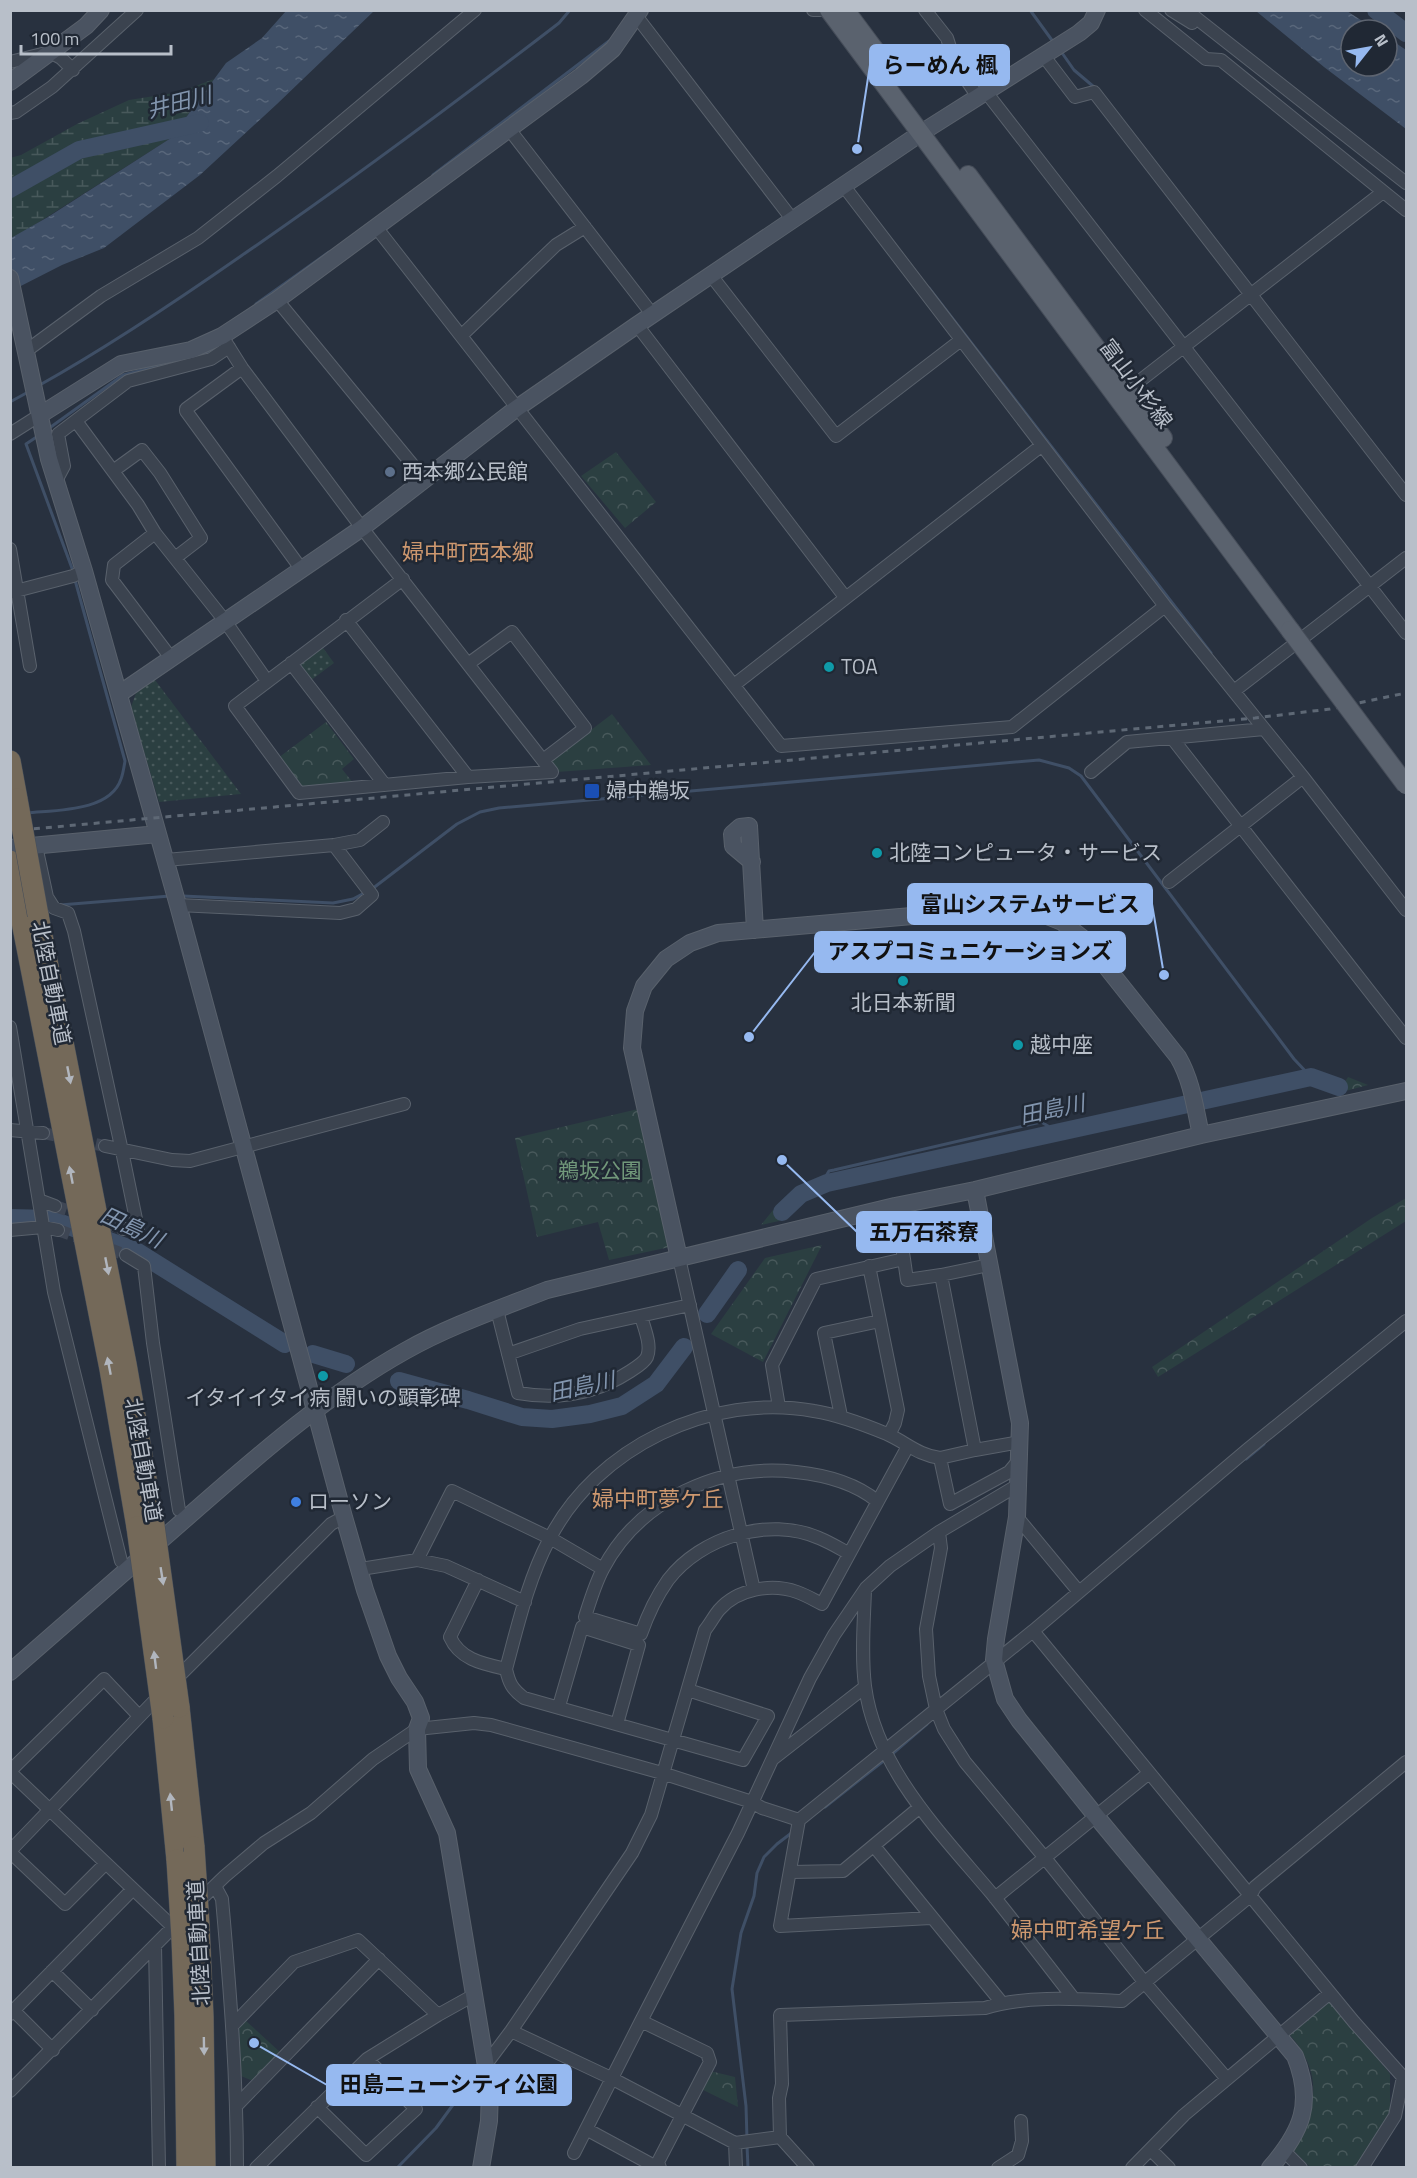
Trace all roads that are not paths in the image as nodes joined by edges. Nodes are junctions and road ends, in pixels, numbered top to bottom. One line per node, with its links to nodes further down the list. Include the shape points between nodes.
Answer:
1 (101, 10): 15 (street)
2 (137, 10): 18 (street)
3 (475, 10): 40 (street, via 198,238)
4 (813, 10): 5 (street)
5 (820, 10)
6 (830, 10): 23 (main road, 富山小杉線)
7 (845, 10): 23 (main road, 富山小杉線)
8 (925, 10): 20 (street, via 947,38 955,63)
9 (1097, 10): 16 (street, via 1091,23 1079,33)
10 (1145, 10): 26 (street, via 1206,59 1221,60)
11 (1171, 10): 14 (street, via 1192,23)
12 (1186, 10): 14 (street)
13 (638, 14): 22 (street, via 613,49); 28 (street)
14 (1208, 27): 24 (street)
15 (50, 52): 17 (street); 18 (street); 19 (street)
16 (1043, 55): 20 (street); 33 (street, via 1075,97 1094,92)
17 (10, 62)
18 (73, 70): 21 (street)
19 (10, 82)
20 (982, 94): 23 (street); 41 (street)
21 (10, 113)
22 (509, 129): 29 (street); 30 (street)
23 (926, 130): 25 (street); 43 (main road, 富山小杉線); 67 (main road, 富山小杉線)
24 (1407, 183)
25 (843, 185): 28 (street); 38 (street)
26 (1383, 192): 27 (street); 33 (street)
27 (1407, 210)
28 (792, 219): 31 (street)
29 (376, 227): 34 (street); 37 (street)
30 (585, 227): 35 (street); 37 (street, via 556,245)
31 (710, 274): 35 (street); 38 (street, via 836,436)
32 (10, 278): 40 (street)
33 (1251, 294): 41 (street); 52 (street)
34 (277, 300): 39 (street); 50 (street)
35 (652, 314): 36 (street)
36 (637, 325): 44 (street); 63 (street)
37 (461, 336): 44 (street)
38 (961, 340): 48 (street)
39 (226, 341): 42 (street); 45 (street, via 121,364); 46 (street, via 211,359 128,381)
40 (25, 346): 45 (street)
41 (1183, 346): 43 (street); 61 (street)
42 (242, 368): 53 (street); 58 (street, via 186,411)
43 (1128, 390): 67 (main road, 富山小杉線)
44 (517, 408): 50 (street); 74 (street)
45 (40, 415): 47 (street); 51 (street)
46 (76, 421): 49 (street); 51 (street, via 58,434 64,466)
47 (10, 434)
48 (1041, 446): 63 (street); 64 (street)
49 (113, 471): 54 (street); 56 (street, via 142,450 160,473 201,538)
50 (425, 480): 53 (street)
51 (56, 481): 59 (street)
52 (1407, 495)
53 (362, 528): 58 (street); 60 (street)
54 (155, 533): 56 (street); 69 (street, via 114,565 112,580)
55 (10, 549): 62 (street)
56 (175, 558): 66 (street)
57 (1407, 558): 61 (street)
58 (302, 570): 66 (street)
59 (84, 571): 62 (street); 76 (street)
60 (403, 579): 65 (street); 71 (street)
61 (1370, 586): 68 (street); 75 (street)
62 (14, 591): 72 (street)
63 (845, 597): 74 (street)
64 (1165, 606): 74 (street, via 1012,727 781,746); 75 (street)
65 (346, 620): 70 (street); 83 (street)
66 (225, 621): 69 (street); 73 (street)
67 (1295, 627): 81 (main road, 富山小杉線); 85 (main road, 富山小杉線, bridge)
68 (1407, 633)
69 (171, 658): 76 (street)
70 (291, 663): 73 (street); 86 (street)
71 (468, 664): 79 (street); 79 (street, via 512,632 585,728)
72 (30, 666)
73 (267, 681): 86 (street, via 235,706 299,793)
74 (734, 685)
75 (1234, 691): 77 (street)
76 (119, 694): 89 (street)
77 (1264, 729): 78 (street); 84 (street)
78 (1172, 738): 82 (street, via 1127,742); 88 (street)
79 (543, 760): 83 (street, via 552,772)
80 (10, 761): 99 (highway, 北陸自動車道, bridge)
81 (1407, 766)
82 (1091, 772)
83 (468, 777): 86 (street)
84 (1303, 777): 88 (street); 98 (street)
85 (1407, 784)
86 (385, 785)
87 (383, 822): 90 (street, via 360,840)
88 (1241, 826): 96 (street); 102 (street)
89 (158, 834): 91 (street); 93 (street)
90 (334, 845): 93 (street); 97 (street, via 372,895 356,909 340,914)
91 (36, 846): 92 (street); 111 (street, via 47,897 54,908 68,913 74,931)
92 (10, 848)
93 (166, 860): 97 (street)
94 (10, 861): 99 (highway, 北陸自動車道)
95 (752, 862): 100 (street)
96 (1169, 882)
97 (178, 905): 110 (street)
98 (1407, 910)
99 (29, 917): 171 (highway, 北陸自動車道, bridge, via 128,1374)
100 (755, 930): 108 (street, via 1017,908 1062,922 1085,940 1178,1057 1192,1092); 121 (street, via 718,933 690,943 666,959 644,986 635,1011 632,1048)
101 (10, 1027): 106 (street)
102 (1407, 1038)
103 (1407, 1091): 108 (street)
104 (404, 1104): 110 (street)
105 (10, 1130): 106 (street)
106 (27, 1131): 107 (street); 113 (street)
107 (43, 1133)
108 (1200, 1135): 112 (street)
109 (105, 1146): 111 (street)
110 (245, 1147): 111 (street, via 190,1161); 133 (street)
111 (122, 1151): 117 (street, via 138,1229)
112 (975, 1190): 115 (street); 123 (street)
113 (39, 1200): 114 (street); 116 (street)
114 (55, 1206)
115 (895, 1206): 121 (street); 122 (street)
116 (43, 1227): 118 (street); 119 (street); 155 (street, via 54,1292)
117 (123, 1229)
118 (10, 1230)
119 (58, 1230)
120 (126, 1255): 146 (street, via 144,1266)
121 (680, 1258): 126 (street); 127 (street, via 547,1290)
122 (904, 1259): 124 (street); 125 (street, via 907,1280)
123 (989, 1265): 125 (street); 137 (street, via 1020,1423)
124 (869, 1266): 129 (street); 132 (street, via 816,1279 772,1365)
125 (941, 1275): 139 (street)
126 (690, 1305): 128 (street); 134 (street)
127 (497, 1310): 131 (street); 133 (street, via 428,1338)
128 (641, 1316): 131 (street, via 580,1329); 131 (street, via 648,1345 646,1358 598,1388 574,1395 538,1397 518,1393)
129 (880, 1321): 135 (street, via 824,1334); 136 (street, via 898,1410)
130 (1407, 1321): 161 (street)
131 (508, 1354)
132 (779, 1407): 134 (street); 135 (street)
133 (314, 1411): 147 (street); 166 (street)
134 (716, 1415): 142 (street); 152 (street, via 657,1435 630,1451 585,1490)
135 (841, 1416): 136 (street)
136 (889, 1435): 138 (street)
137 (1020, 1442): 139 (street); 141 (street)
138 (908, 1446): 140 (street, via 925,1456); 144 (street)
139 (975, 1450): 140 (street)
140 (940, 1458): 145 (street)
141 (1019, 1460): 143 (street); 145 (street, via 1009,1472)
142 (729, 1475): 144 (street, via 778,1470 807,1473 852,1486); 151 (street); 156 (street, via 701,1483 656,1509 631,1532)
143 (1018, 1485): 148 (street); 149 (street)
144 (877, 1501): 153 (street)
145 (950, 1504): 149 (street)
146 (179, 1510)
147 (344, 1517): 157 (street); 172 (street, via 331,1524)
148 (1017, 1517): 161 (street); 164 (street)
149 (960, 1520): 150 (street)
150 (939, 1532): 159 (street); 170 (street, via 940,1548 926,1629 928,1676)
151 (742, 1533): 153 (street, via 791,1530 819,1537); 156 (street, via 706,1547 669,1578 649,1610 641,1634 585,1617); 160 (street)
152 (550, 1538): 154 (street, via 452,1491); 156 (street); 162 (street)
153 (848, 1553): 160 (street, via 822,1604 785,1589)
154 (417, 1560): 157 (street); 158 (street, via 446,1566)
155 (121, 1561)
156 (603, 1569)
157 (360, 1572): 174 (street, via 388,1656 415,1702 421,1719)
158 (478, 1580): 162 (street); 165 (street, via 450,1636 454,1647 474,1661)
159 (866, 1588): 167 (street); 177 (street, via 810,1678)
160 (754, 1590): 168 (street, via 738,1595 720,1609 705,1630)
161 (1079, 1592): 163 (street)
162 (525, 1602): 165 (street)
163 (1033, 1631): 164 (street); 181 (street)
164 (994, 1660): 170 (street); 185 (street, via 1005,1699 1014,1713)
165 (506, 1669): 169 (street, via 509,1683 524,1698)
166 (10, 1672)
167 (865, 1687): 176 (street); 177 (street)
168 (688, 1690): 175 (street); 175 (street, via 768,1716 743,1760)
169 (559, 1706): 173 (street); 173 (street, via 582,1628 639,1645)
170 (936, 1709): 176 (street); 189 (street, via 965,1762)
171 (171, 1713): 197 (highway, 北陸自動車道, one-way to 171, bridge); 232 (highway, 北陸自動車道, one-way to 232, bridge, via 194,1847)
172 (139, 1716): 179 (street, via 104,1679); 184 (street)
173 (617, 1724): 175 (street)
174 (417, 1730): 180 (street, via 474,1723 491,1725); 192 (street, via 373,1759 311,1813 264,1843); 204 (street, via 418,1769 447,1833)
175 (673, 1739): 180 (street)
176 (885, 1749): 183 (street); 186 (street)
177 (771, 1761): 182 (street)
178 (1407, 1762): 194 (street, via 1255,1887)
179 (10, 1772): 184 (street)
180 (662, 1773): 182 (street); 212 (street, via 651,1815 632,1853)
181 (1149, 1773): 185 (street); 194 (street)
182 (752, 1802): 186 (street); 210 (street)
183 (920, 1808): 187 (street); 195 (street)
184 (51, 1811): 188 (street); 190 (street)
185 (1096, 1816): 189 (street); 198 (street)
186 (800, 1820): 191 (street)
187 (874, 1846): 191 (street, via 843,1871); 196 (street)
188 (10, 1851): 190 (street, via 64,1904)
189 (1045, 1858): 195 (street); 202 (street)
190 (105, 1864): 193 (street)
191 (791, 1872): 196 (street, via 780,1926)
192 (215, 1886): 197 (street); 211 (street, via 222,1899)
193 (132, 1890): 197 (street); 201 (street)
194 (1250, 1896): 198 (street); 203 (street)
195 (995, 1898): 205 (street)
196 (931, 1918): 206 (street)
197 (177, 1933): 199 (street); 231 (highway, 北陸自動車道, via 186,2028)
198 (1197, 1938): 202 (street); 213 (street)
199 (155, 1945): 207 (street); 230 (street)
200 (379, 1959): 209 (street); 211 (street, via 358,1940 294,1962); 220 (street)
201 (52, 1971): 207 (street); 208 (street)
202 (1145, 1983): 205 (street, via 1122,2001); 218 (street)
203 (1330, 1993): 213 (street); 244 (street, via 1403,2077 1395,2116)
204 (474, 1995): 209 (street); 216 (street)
205 (1074, 1999): 206 (street)
206 (1002, 2003): 225 (street, via 985,2008 780,2015)
207 (92, 2010): 214 (street)
208 (12, 2012): 214 (street)
209 (438, 2015): 215 (street)
210 (641, 2021): 217 (street); 222 (street, via 707,2053 710,2062)
211 (233, 2025): 220 (street)
212 (511, 2031): 216 (street); 217 (street)
213 (1280, 2037): 218 (street); 228 (street, via 1295,2056 1305,2087 1299,2128)
214 (53, 2050): 219 (street)
215 (367, 2059): 221 (street); 221 (street, via 416,2109 366,2155)
216 (487, 2063): 235 (street, via 489,2121)
217 (611, 2078): 222 (street); 224 (street)
218 (1227, 2079): 227 (street, via 1184,2115)
219 (10, 2091)
220 (237, 2105): 233 (street)
221 (317, 2107): 234 (street)
222 (682, 2115): 226 (street); 236 (street, via 658,2162)
223 (1021, 2121): 239 (street, via 1018,2155)
224 (586, 2129): 229 (street); 236 (street)
225 (780, 2137): 226 (street); 238 (street)
226 (735, 2143): 237 (street)
227 (1151, 2150): 240 (street); 241 (street)
228 (1284, 2151): 242 (street); 243 (street)
229 (574, 2153)
230 (159, 2168)
231 (188, 2168)
232 (205, 2168)
233 (237, 2168)
234 (256, 2168)
235 (481, 2168)
236 (659, 2168)
237 (736, 2168)
238 (808, 2168)
239 (998, 2168)
240 (1132, 2168)
241 (1168, 2168)
242 (1270, 2168)
243 (1301, 2168)
244 (1362, 2168)

